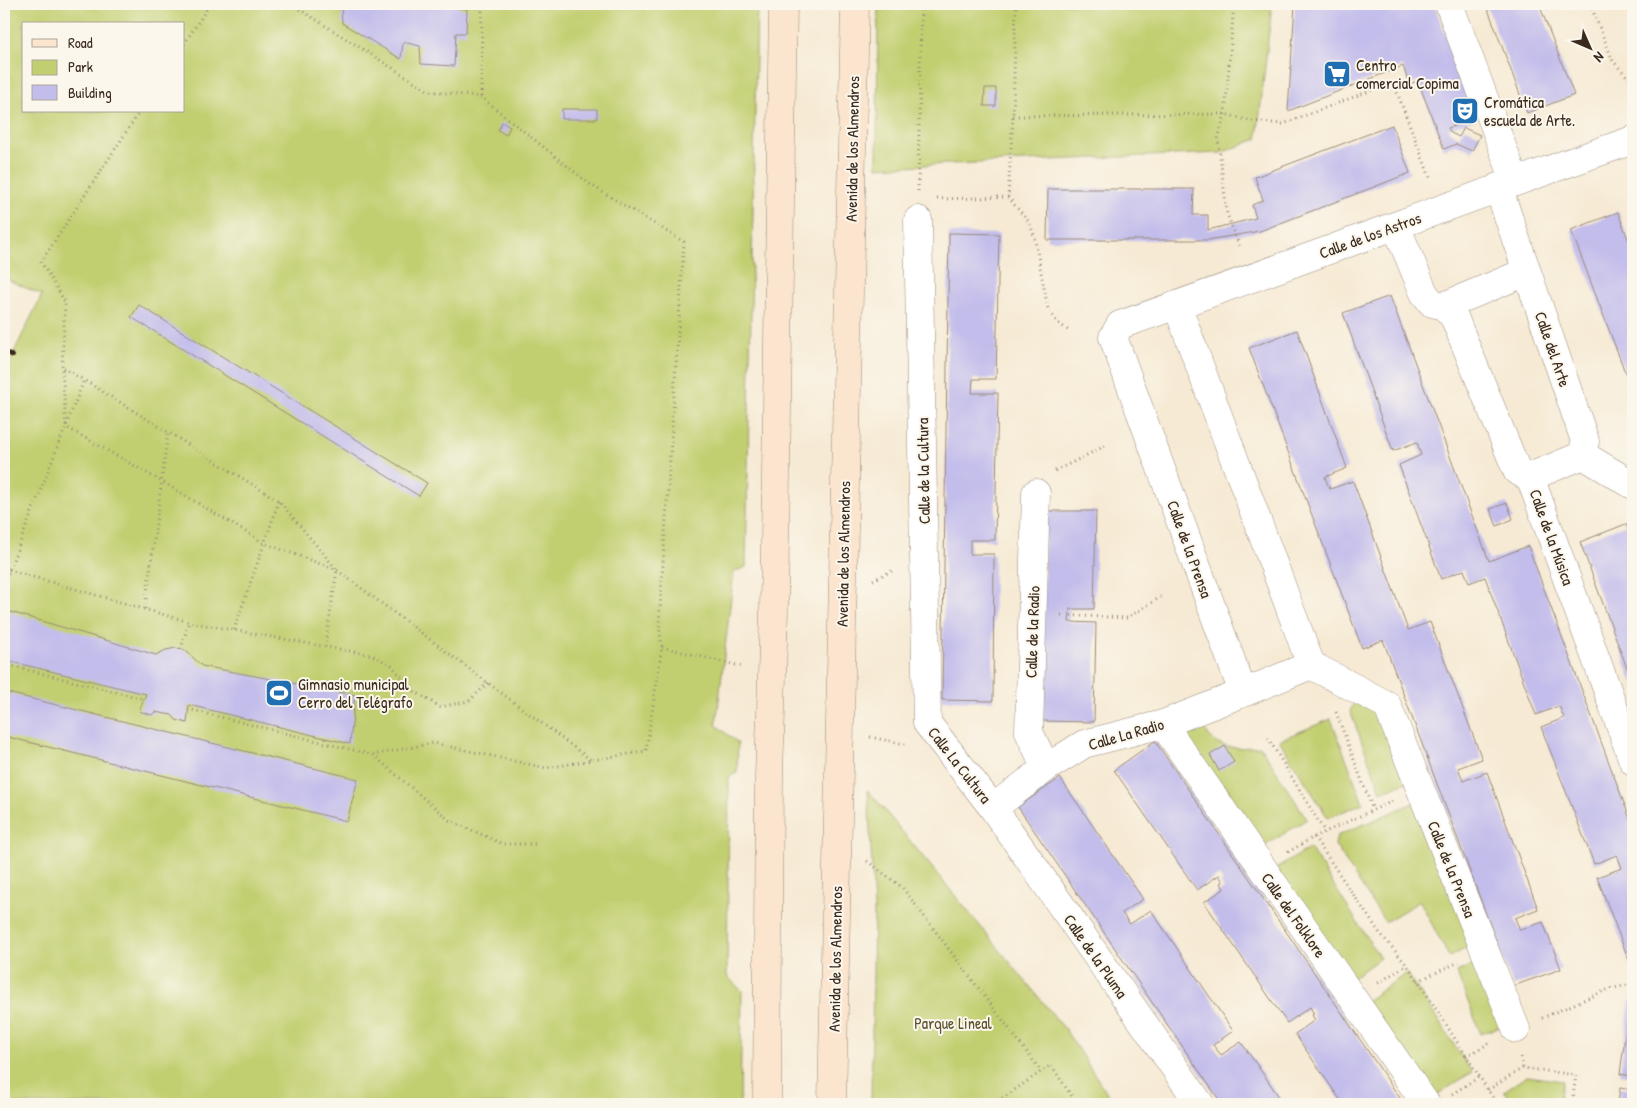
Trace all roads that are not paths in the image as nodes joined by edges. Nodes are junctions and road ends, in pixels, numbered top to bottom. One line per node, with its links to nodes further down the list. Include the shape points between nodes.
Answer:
1 (783, 4): 25 (main road, via 769,777)
2 (854, 4): 26 (main road, Avenida de los Almendros)
3 (1449, 4): 5 (street, Calle del Arte)
4 (1633, 140): 5 (street, Calle de los Astros)
5 (1507, 184): 7 (street, Calle de los Astros); 8 (street, Calle del Arte)
6 (918, 210): 18 (street, Calle de la Cultura)
7 (1396, 226): 9 (street, Calle de los Astros); 10 (street, Calle de la Música, via 1424,293 1432,303)
8 (1526, 272): 10 (street); 12 (street, Calle del Arte, via 1585,441)
9 (1177, 305): 11 (street, Calle de los Astros, via 1120,325); 16 (street)
10 (1444, 306): 13 (street, Calle de la Música, via 1454,317 1517,471)
11 (1113, 338): 17 (street, Calle de la Prensa)
12 (1582, 455): 13 (street); 14 (street)
13 (1530, 477): 20 (street, Calle de la Música)
14 (1633, 485)
15 (1036, 493): 21 (street, Calle de la Radio, via 1029,732)
16 (1311, 665): 17 (street); 23 (street, Calle de la Prensa, via 1387,705)
17 (1243, 693): 19 (street, Calle La Radio)
18 (927, 722): 22 (street, Calle La Cultura)
19 (1163, 724): 21 (street, Calle La Radio, via 1084,744); 24 (street, Calle del Folklore, via 1261,867)
20 (1633, 761)
21 (1046, 768): 22 (street, Calle La Radio)
22 (993, 808): 27 (street, Calle de la Pluma)
23 (1516, 1029)
24 (1439, 1100)
25 (767, 1104)
26 (832, 1104)
27 (1200, 1104)

